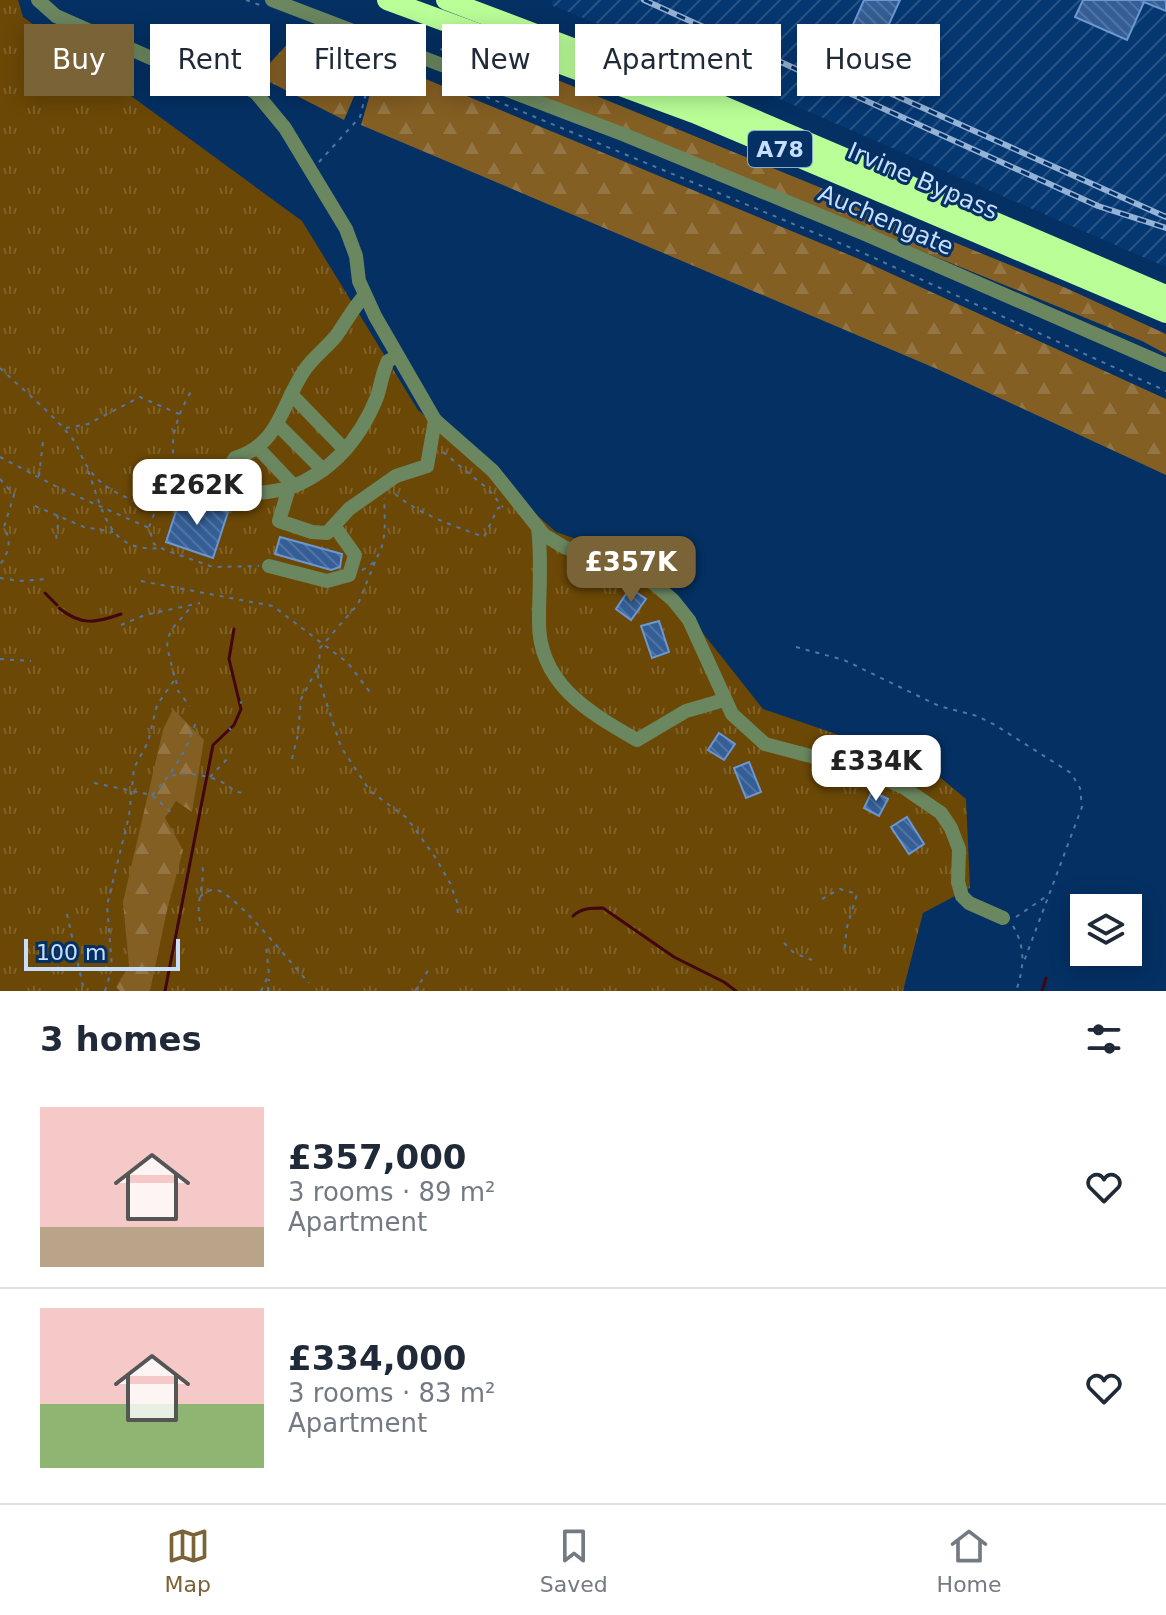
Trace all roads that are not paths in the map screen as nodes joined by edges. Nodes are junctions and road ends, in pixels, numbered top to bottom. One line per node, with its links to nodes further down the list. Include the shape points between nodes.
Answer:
1 (38, 0): 5 (street, via 56,16 151,58 197,61 256,93 346,229)
2 (387, 0): 7 (highway, Irvine Bypass / A78, via 694,113)
3 (446, 0): 6 (highway, Irvine Bypass / A78, via 702,97)
4 (266, 2): 9 (street, Auchengate, via 625,135)
5 (365, 295): 8 (street); 10 (street)
6 (1166, 295)
7 (1166, 313)
8 (397, 356): 11 (street); 14 (street, via 388,361 368,416)
9 (1166, 365)
10 (291, 394): 12 (street); 14 (street)
11 (435, 420): 17 (street, via 427,466 396,476 349,509); 18 (street, via 493,471)
12 (277, 424): 13 (street); 15 (street)
13 (258, 448): 16 (street); 16 (street, via 229,464 225,473 230,484 249,492)
14 (345, 450): 15 (street)
15 (323, 470): 16 (street)
16 (291, 487): 17 (street, via 279,521 312,532 327,533)
17 (335, 527): 19 (street, via 355,555 349,575 327,581)
18 (538, 527): 20 (street, via 564,547 633,572 673,600 689,620); 20 (street, via 542,645 569,693 602,721 637,740 686,711)
19 (269, 566)
20 (724, 700): 21 (street, via 765,744 867,771 927,801 941,813 959,849 962,896)
21 (1003, 918)

